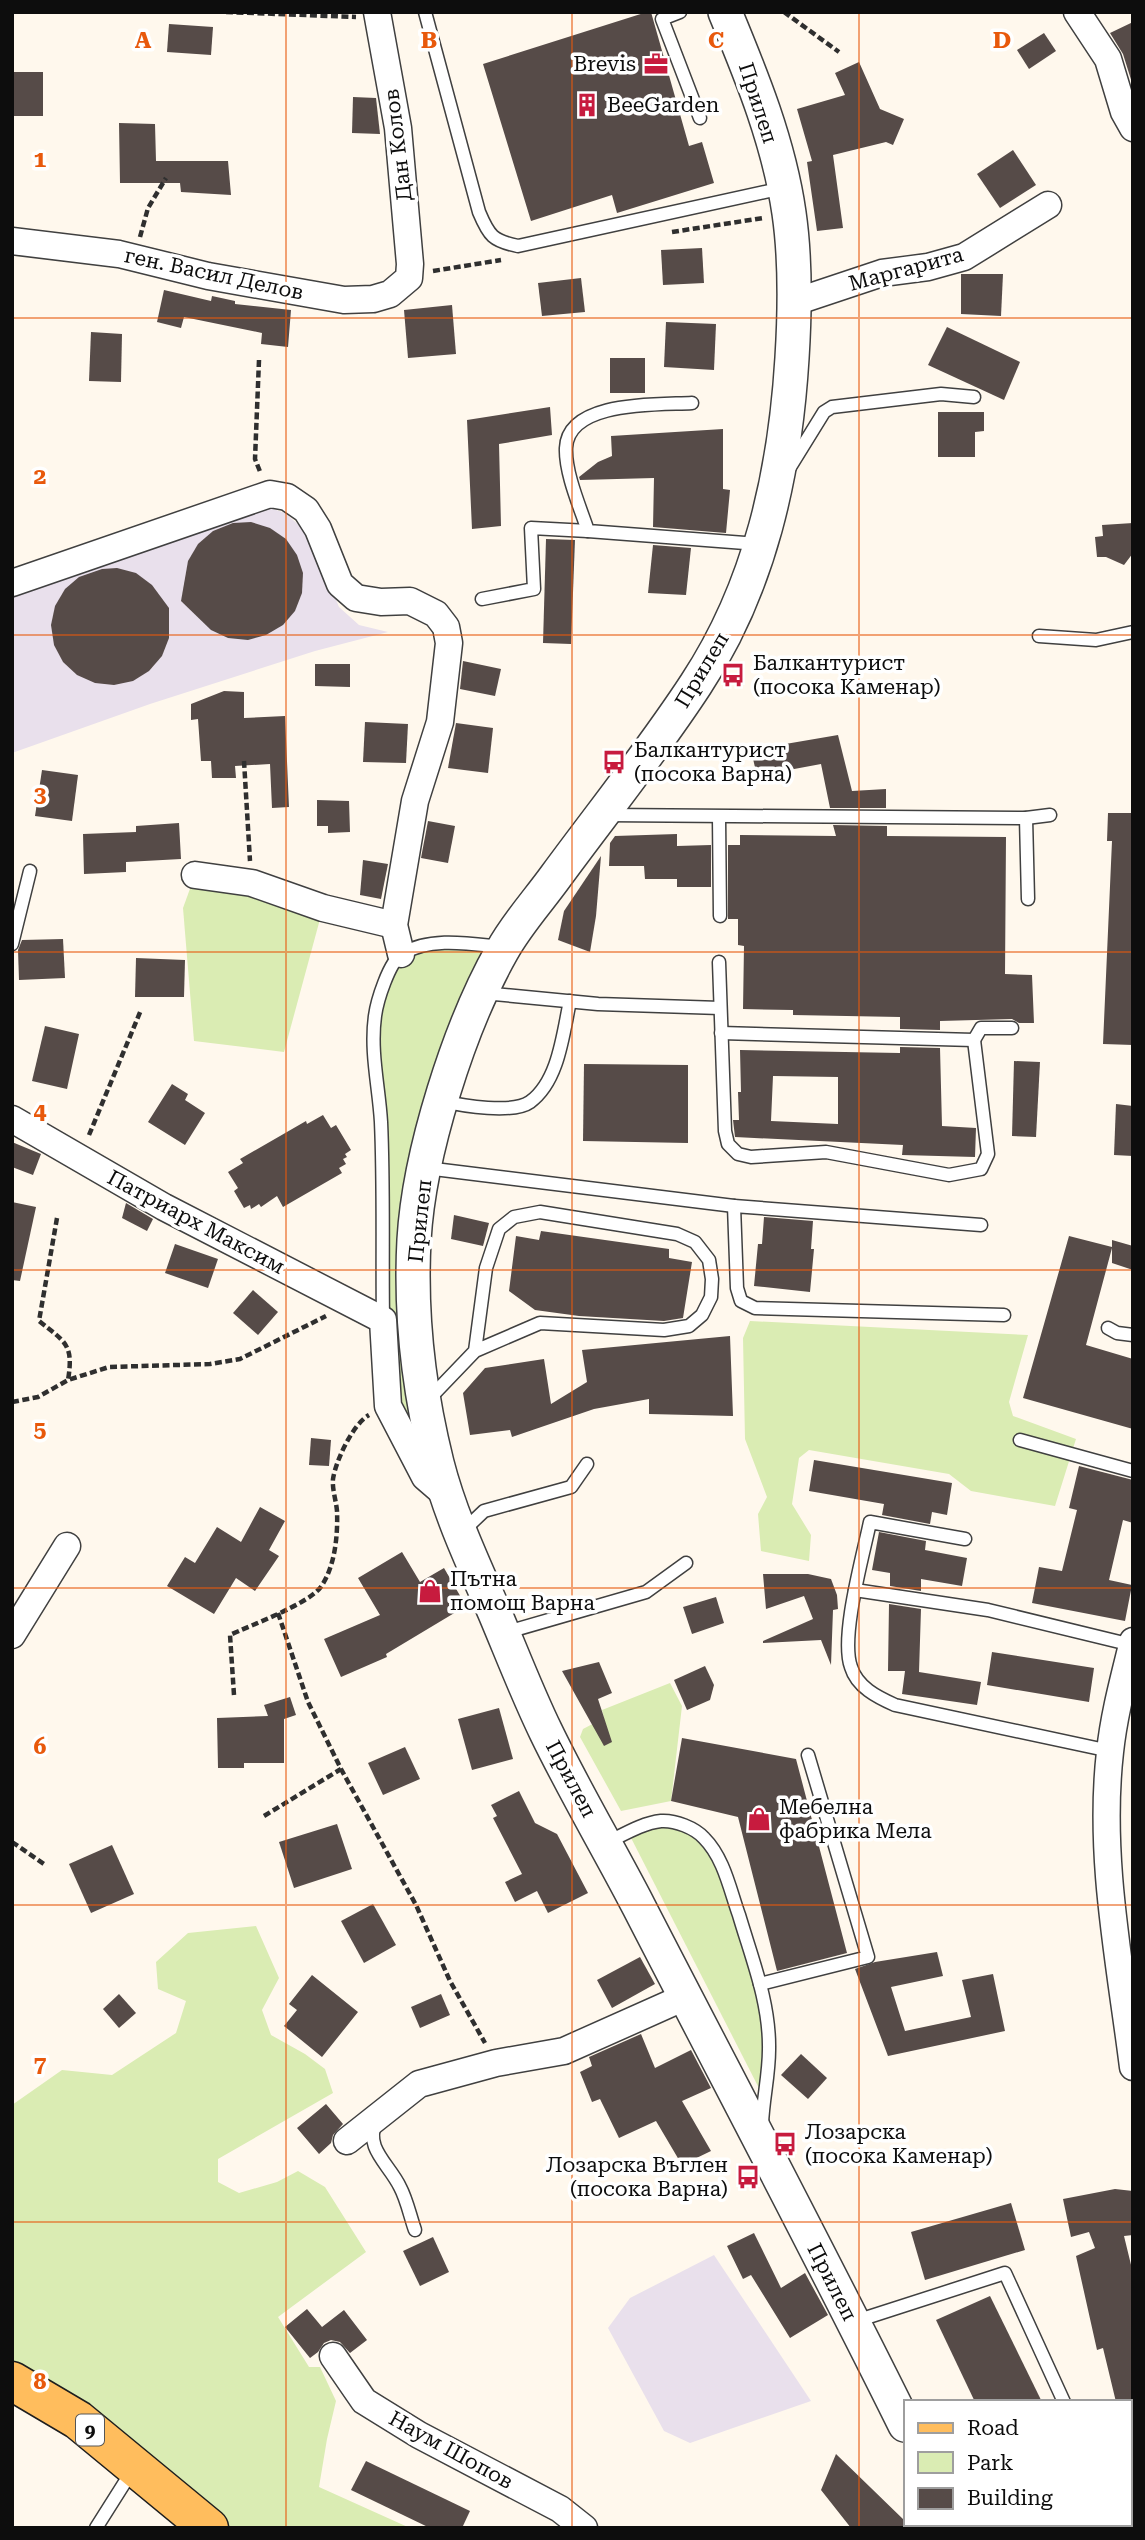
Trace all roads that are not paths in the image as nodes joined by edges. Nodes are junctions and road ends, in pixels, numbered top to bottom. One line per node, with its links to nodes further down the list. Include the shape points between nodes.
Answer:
1 (425, 12): 8 (lane, via 479,212 486,230 499,242 519,246)
2 (680, 12): 6 (lane, via 662,19)
3 (725, 12): 8 (street, Прилеп, via 757,87)
4 (1077, 12): 7 (street, via 1108,60)
5 (377, 15): 11 (street, Дан Колов, via 398,128)
6 (700, 118)
7 (1133, 128)
8 (783, 188): 12 (street, Прилеп)
9 (1048, 205): 12 (street, Маргарита, via 964,257 882,272)
10 (12, 241): 11 (street, ген. Васил Делов, via 135,258 344,300 390,294)
11 (409, 278)
12 (795, 302): 15 (street, Прилеп, via 790,392)
13 (974, 397): 15 (lane, via 941,394 832,407 824,412)
14 (692, 403): 16 (lane, via 609,408 587,418 570,434 566,462)
15 (776, 488): 17 (street, Прилеп)
16 (588, 531): 17 (lane); 19 (lane, via 531,528 534,590)
17 (761, 544): 22 (street, Прилеп, via 714,655)
18 (12, 583): 30 (street, via 270,494 287,497 306,510 340,584 356,598 410,601 436,614 446,627 449,643 440,722 415,801)
19 (482, 599)
20 (1133, 632): 21 (lane, via 1096,640)
21 (1039, 636)
22 (601, 814): 24 (lane); 32 (street, Прилеп)
23 (1049, 815): 25 (lane)
24 (719, 817): 25 (lane); 29 (lane)
25 (1026, 818): 28 (lane)
26 (30, 871): 31 (lane)
27 (195, 875): 30 (street, via 252,883 323,908)
28 (1028, 899)
29 (720, 916)
30 (394, 925): 33 (street)
31 (12, 944)
32 (504, 947): 33 (lane, via 452,943); 35 (street, Прилеп)
33 (401, 954): 47 (lane, via 389,971 375,1013 373,1045 380,1121)
34 (719, 962): 37 (lane)
35 (482, 992): 36 (lane); 41 (street, Прилеп)
36 (570, 1001): 37 (lane); 41 (lane, via 557,1058 544,1086 528,1104 470,1107)
37 (720, 1008): 39 (lane)
38 (1012, 1027): 40 (lane, via 981,1027)
39 (721, 1033): 40 (lane); 40 (lane, via 724,1131 738,1154 826,1152 949,1175 981,1169 988,1154)
40 (974, 1041)
41 (443, 1100): 43 (street, Прилеп)
42 (12, 1119): 47 (street, Патриарх Максим, via 164,1207)
43 (425, 1168): 44 (lane); 51 (street, Прилеп, via 414,1238 415,1330)
44 (734, 1206): 45 (lane); 46 (lane, via 737,1288 741,1301 755,1308)
45 (981, 1224)
46 (1004, 1315)
47 (383, 1320): 55 (street, via 388,1406 425,1477)
48 (1108, 1328): 49 (lane)
49 (1133, 1335)
50 (475, 1351): 50 (lane, via 540,1323 664,1330 689,1326 702,1315 710,1297 709,1261 695,1242 677,1234 540,1212 514,1217 499,1229 486,1268); 51 (lane)
51 (424, 1404): 55 (street, Прилеп)
52 (1020, 1440): 54 (lane)
53 (587, 1464): 56 (lane, via 571,1486 484,1511)
54 (1133, 1471)
55 (447, 1496): 56 (street, Прилеп)
56 (460, 1534): 61 (street, Прилеп)
57 (965, 1539): 60 (lane, via 870,1522)
58 (68, 1546): 62 (street)
59 (686, 1563): 61 (lane, via 646,1592)
60 (855, 1590): 63 (lane, via 988,1610); 64 (lane, via 847,1648 851,1668 876,1697)
61 (503, 1633): 66 (street, Прилеп, via 546,1732)
62 (12, 1636)
63 (1132, 1643): 64 (street)
64 (1110, 1751): 67 (street, via 1106,1823)
65 (808, 1755): 68 (lane, via 868,1957)
66 (606, 1843): 68 (lane, via 662,1821 683,1825 703,1837 725,1874); 69 (street, Прилеп)
67 (1120, 1876): 70 (street)
68 (760, 1984): 73 (lane, via 769,2051)
69 (685, 1997): 71 (street, via 564,2051 419,2084); 73 (street, Прилеп)
70 (1133, 2067)
71 (379, 2115): 72 (street); 74 (lane, via 371,2133 374,2147 401,2188)
72 (347, 2141)
73 (761, 2143): 75 (street, Прилеп)
74 (415, 2230)
75 (853, 2322): 78 (lane, via 1004,2273); 80 (street, Прилеп)
76 (333, 2356): 84 (street, Наум Шопов, via 364,2401 560,2509)
77 (12, 2381): 81 (main road, 9, via 78,2420)
78 (1063, 2400)
79 (12, 2409): 81 (main road, 9, via 74,2437)
80 (904, 2423)
81 (146, 2479): 82 (lane); 83 (main road, 9)
82 (96, 2528)
83 (209, 2528)
84 (584, 2528)

